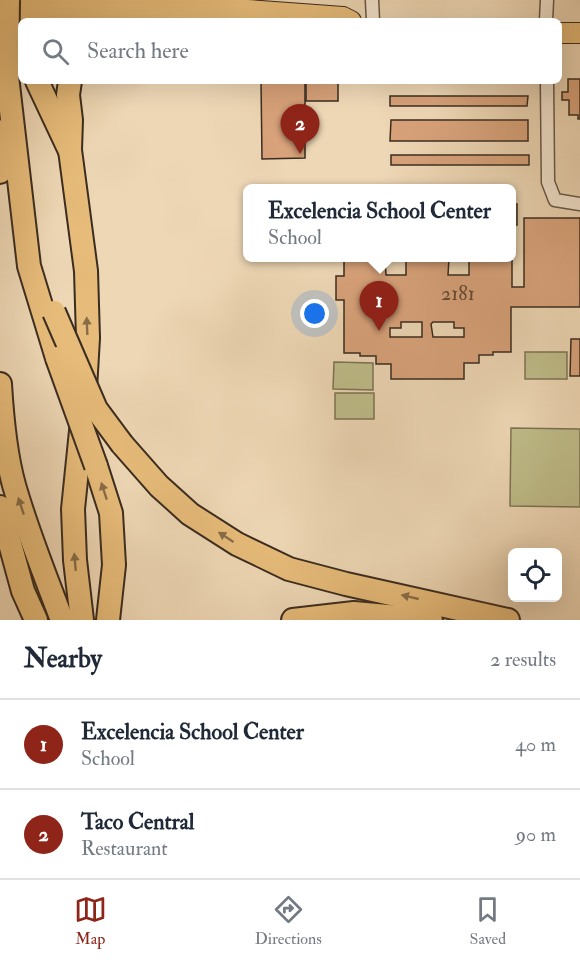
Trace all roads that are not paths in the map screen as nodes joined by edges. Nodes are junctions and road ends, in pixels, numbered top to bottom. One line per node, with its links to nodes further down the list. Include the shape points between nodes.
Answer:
1 (89, 0): 4 (highway)
2 (372, 0): 8 (street)
3 (546, 0): 9 (street)
4 (119, 8): 5 (main road); 7 (main road, via 220,8)
5 (36, 11): 6 (highway)
6 (22, 18)
7 (345, 18)
8 (373, 18)
9 (546, 18)
10 (7, 25): 17 (highway, bridge)
11 (562, 33): 12 (main road)
12 (580, 33)
13 (38, 84): 16 (highway)
14 (70, 84): 16 (highway)
15 (547, 84): 18 (street, via 548,182 555,200)
16 (70, 150): 24 (highway, one-way to 16, via 73,509 88,338 86,271)
17 (9, 177): 21 (highway, one-way to 17, bridge, via 114,565 111,513 29,266); 27 (highway, one-way to 17, bridge, via 289,569 237,544 190,513 159,486 96,409 54,312)
18 (580, 204)
19 (0, 384): 23 (highway, one-way to 19, via 14,482)
20 (0, 507): 22 (highway, via 23,591)
21 (109, 616)
22 (36, 620)
23 (62, 620)
24 (82, 620)
25 (293, 620): 26 (highway, via 354,613)
26 (431, 620)
27 (507, 620)

